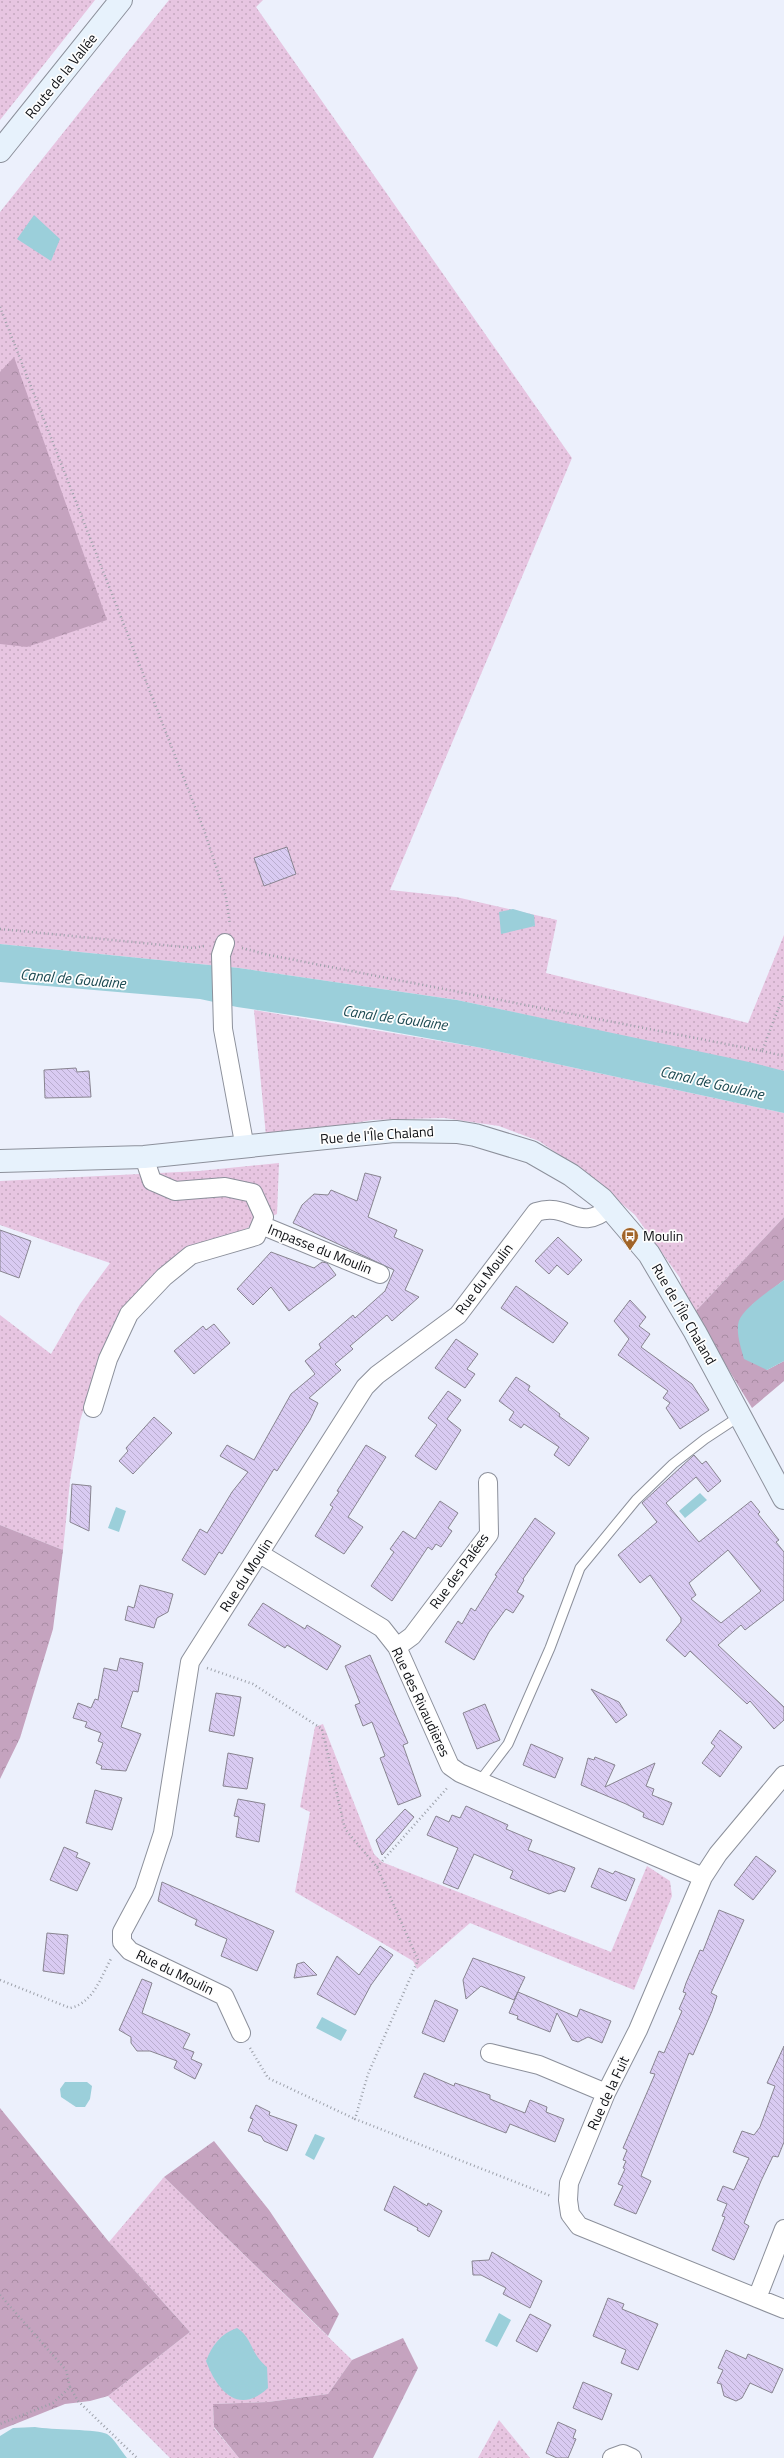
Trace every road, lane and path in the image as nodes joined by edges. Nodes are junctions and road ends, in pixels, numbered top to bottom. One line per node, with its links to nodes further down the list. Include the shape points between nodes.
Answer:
1 (121, 0): 2 (street, Route de la Vallée)
2 (0, 151)
3 (0, 308): 5 (path, via 216,863 229,908 230,925)
4 (0, 929): 5 (path)
5 (223, 949): 7 (path); 9 (street, via 223,1029)
6 (784, 994): 7 (path)
7 (762, 1051): 8 (path)
8 (784, 1056)
9 (245, 1148): 10 (street, Rue de l'Île Chaland); 12 (street, Rue de l'Île Chaland, via 394,1131 469,1134 510,1145 551,1162)
10 (144, 1157): 11 (street, Rue de l'Île Chaland); 13 (street, Impasse du Moulin, via 152,1181 175,1191 225,1186 253,1193 264,1217)
11 (0, 1161)
12 (610, 1207): 16 (street, Rue de l'Île Chaland, via 655,1262); 19 (street, Rue du Moulin, via 594,1219 582,1220 566,1212 546,1208 536,1212 458,1315 376,1375 366,1387)
13 (261, 1225): 14 (street, Impasse du Moulin); 15 (street, Impasse du Moulin, via 256,1236 192,1256 164,1277 128,1314 108,1359)
14 (380, 1274)
15 (93, 1408)
16 (741, 1415): 18 (street, Rue de l'Île Chaland); 24 (lane, via 704,1439 673,1464 636,1500 580,1568 550,1648 508,1744)
17 (488, 1482): 20 (street, Rue des Palées, via 490,1534 412,1636)
18 (784, 1498)
19 (260, 1554): 20 (street, Rue des Rivaudières, via 382,1628); 21 (street, Rue du Moulin)
20 (397, 1647): 22 (street, Rue des Rivaudières, via 450,1766)
21 (190, 1662): 25 (path, via 253,1684 322,1729 346,1829); 27 (street, Rue du Moulin, via 163,1833 144,1890 122,1932)
22 (460, 1773): 24 (street, Rue des Rivaudières); 25 (path)
23 (784, 1776): 26 (street, Rue de la Fuit, via 718,1854)
24 (479, 1782): 26 (street, Rue des Rivaudières)
25 (377, 1867): 32 (path, via 418,1960 368,2074)
26 (703, 1877): 31 (street, Rue de la Fuit, via 638,2030)
27 (122, 1942): 28 (path, via 94,1992 78,2006 70,2008); 29 (street, Rue du Moulin, via 130,1951 224,1996)
28 (0, 1980)
29 (241, 2033): 32 (path, via 268,2078)
30 (490, 2053): 31 (street, via 539,2065)
31 (606, 2093): 33 (street, Rue de la Fuit, via 569,2183)
32 (355, 2119): 33 (path, via 543,2195)
33 (568, 2200): 36 (street, Rue de la Fuit, via 570,2214 579,2226)
34 (784, 2229): 36 (street)
35 (0, 2295): 38 (path, via 66,2370)
36 (757, 2298): 37 (street, Rue de la Fuit)
37 (784, 2309)
38 (70, 2387): 39 (path, via 53,2404); 40 (path, via 78,2401)
39 (0, 2424)
40 (137, 2458)
41 (612, 2458): 42 (street, via 623,2454)
42 (632, 2458)

